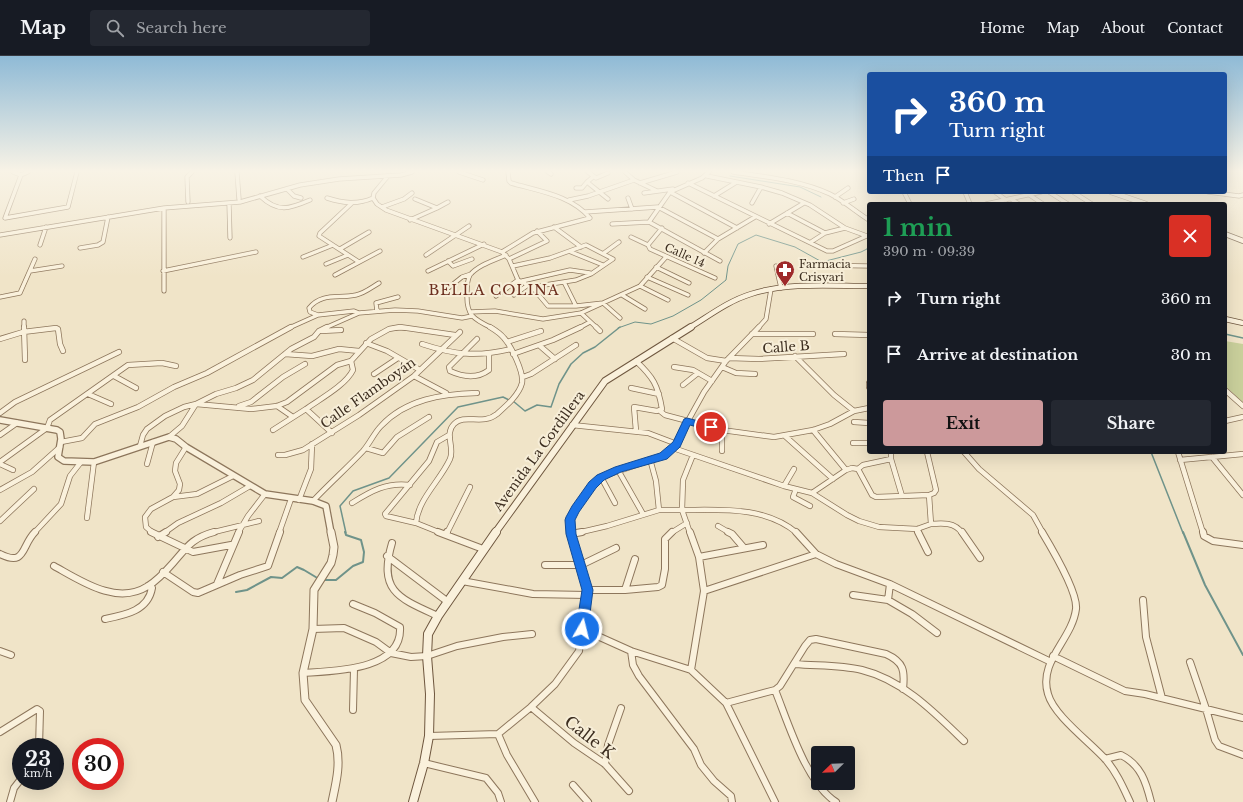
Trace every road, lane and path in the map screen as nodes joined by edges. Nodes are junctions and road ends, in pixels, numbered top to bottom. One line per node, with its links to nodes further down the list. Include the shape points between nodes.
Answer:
1 (9, 207): 2 (street, via 5,218)
2 (68, 207)
3 (179, 207): 17 (street)
4 (229, 207): 44 (street)
5 (275, 207): 6 (street, via 281,209)
6 (294, 207)
7 (348, 207): 51 (street, via 319,234)
8 (382, 207): 25 (street)
9 (434, 207): 18 (street)
10 (578, 207): 20 (street)
11 (658, 207): 19 (street); 26 (street); 45 (street)
12 (698, 207): 33 (street)
13 (735, 207): 23 (street)
14 (798, 207): 21 (street)
15 (810, 207): 34 (street)
16 (849, 207): 24 (street)
17 (164, 208): 22 (street); 81 (street)
18 (437, 208): 25 (street)
19 (632, 209): 20 (street)
20 (585, 212): 31 (street, via 590,218)
21 (787, 213): 28 (street); 37 (street)
22 (108, 217): 30 (street); 54 (street, via 103,242)
23 (754, 217): 28 (street); 33 (street)
24 (867, 219)
25 (410, 220): 39 (street)
26 (649, 222): 27 (street); 32 (street)
27 (612, 224)
28 (769, 224): 48 (street)
29 (469, 226): 39 (street)
30 (46, 227): 38 (street); 50 (street)
31 (554, 227): 36 (street); 53 (street)
32 (662, 228): 52 (street); 61 (street)
33 (737, 228): 45 (street)
34 (845, 228): 37 (street); 41 (street)
35 (369, 232): 55 (street)
36 (537, 232): 59 (street); 68 (street, via 547,241)
37 (825, 233): 48 (street)
38 (0, 235)
39 (456, 235): 49 (street); 63 (street)
40 (1227, 235): 46 (main road)
41 (867, 236)
42 (867, 236): 48 (street, via 831,251)
43 (631, 237): 52 (street, Calle 14)
44 (230, 238)
45 (718, 238): 61 (street)
46 (1243, 241)
47 (619, 242): 60 (street)
48 (811, 242)
49 (484, 244): 59 (street); 69 (street)
50 (40, 245)
51 (332, 245): 55 (street); 65 (street)
52 (648, 246): 64 (street, Calle 14)
53 (582, 247): 58 (street); 60 (street, via 586,245)
54 (80, 248)
55 (340, 249): 62 (street)
56 (380, 251): 71 (street)
57 (256, 252): 81 (street)
58 (571, 252): 73 (street); 76 (street, via 543,261)
59 (504, 253): 68 (street); 83 (street)
60 (604, 253): 73 (street, via 613,259)
61 (704, 253): 70 (street)
62 (348, 255): 71 (street); 72 (street)
63 (426, 255)
64 (666, 256): 79 (street); 87 (street, Calle 14)
65 (303, 257)
66 (35, 259): 80 (street)
67 (472, 259): 69 (street, via 453,266)
68 (509, 259): 76 (street)
69 (448, 261): 82 (street)
70 (720, 261)
71 (359, 262): 85 (street)
72 (326, 264)
73 (603, 265): 84 (street)
74 (810, 265): 78 (street)
75 (62, 266): 80 (street)
76 (513, 266): 88 (street)
77 (776, 266): 96 (street)
78 (867, 266)
79 (656, 267): 86 (street); 91 (street)
80 (30, 271): 104 (street, via 20,293)
81 (163, 271): 99 (street)
82 (428, 271)
83 (471, 274): 97 (street, via 462,277); 111 (street, via 466,301)
84 (592, 274): 88 (street, via 570,270); 89 (street)
85 (335, 275)
86 (647, 277): 93 (street); 102 (street)
87 (715, 278)
88 (520, 280): 92 (street); 103 (street)
89 (564, 282): 95 (street); 108 (street)
90 (379, 283): 114 (street, via 358,295 319,299 309,308 310,312)
91 (689, 283)
92 (528, 285): 95 (street); 100 (street)
93 (640, 286): 101 (street); 106 (street)
94 (867, 286): 96 (main road, Avenida La Cordillera)
95 (532, 287): 108 (street, via 548,306)
96 (781, 288): 98 (main road, Avenida La Cordillera)
97 (447, 289)
98 (771, 289): 127 (street, via 766,318); 132 (main road, Avenida La Cordillera, via 726,305)
99 (164, 291)
100 (514, 295)
101 (622, 295): 107 (street); 109 (street)
102 (688, 295)
103 (496, 296)
104 (0, 297)
105 (398, 297): 110 (street, via 376,303)
106 (668, 300)
107 (603, 303): 108 (street); 113 (street); 116 (street)
108 (576, 306)
109 (645, 309)
110 (377, 311): 112 (street); 115 (street, via 405,310 462,318)
111 (470, 312): 113 (street, via 495,311 543,319); 115 (street)
112 (359, 313): 114 (street, via 354,311); 122 (street)
113 (581, 313): 119 (street)
114 (318, 315): 211 (street, via 138,407 95,424 82,438)
115 (472, 316): 135 (street, via 501,334)
116 (620, 318)
117 (1227, 319): 120 (main road)
118 (24, 321): 125 (street)
119 (590, 322): 124 (street); 139 (street, via 568,335)
120 (1243, 323)
121 (341, 330): 122 (street)
122 (319, 331): 145 (street, via 314,337 296,345)
123 (541, 331): 135 (street)
124 (600, 331)
125 (23, 332): 133 (street); 142 (street, via 56,328); 153 (street)
126 (460, 332): 130 (street, Calle Flamboyán)
127 (752, 334): 128 (street); 154 (street)
128 (813, 334)
129 (835, 334): 131 (street)
130 (455, 335): 136 (street, via 400,326 379,334); 141 (street, Calle Flamboyán)
131 (867, 335)
132 (672, 338): 154 (street, Calle B, via 707,358); 156 (main road, Avenida La Cordillera)
133 (0, 339)
134 (477, 339): 148 (street)
135 (507, 342): 140 (street)
136 (366, 343): 143 (street); 151 (street, via 384,349)
137 (422, 344): 141 (street)
138 (576, 345): 152 (street)
139 (540, 346): 146 (street); 152 (street)
140 (511, 349): 146 (street); 149 (street)
141 (442, 350): 148 (street); 161 (street, Calle Flamboyán)
142 (63, 351)
143 (360, 351): 145 (street, via 339,349 312,356); 155 (street)
144 (119, 352): 186 (street, via 16,402)
145 (285, 354): 178 (street, via 253,380)
146 (513, 354): 167 (street)
147 (844, 354): 150 (street, Calle B)
148 (461, 355): 149 (street); 149 (street, via 449,367 450,371 477,377 489,370)
149 (489, 355)
150 (795, 356): 154 (street, Calle B); 185 (street)
151 (398, 358): 161 (street); 162 (street)
152 (556, 359): 167 (street)
153 (25, 360)
154 (727, 360): 160 (street)
155 (351, 361): 179 (street, via 325,373 296,396); 183 (street, via 352,372)
156 (636, 361): 176 (street, via 654,379); 196 (main road, Avenida La Cordillera, via 604,381)
157 (305, 364): 181 (street, via 283,377 251,402)
158 (176, 366): 165 (street, via 162,363 128,365)
159 (674, 367): 163 (street, via 693,370)
160 (722, 367): 164 (street, via 736,372); 168 (street)
161 (420, 370): 166 (street, Calle Flamboyán)
162 (374, 374)
163 (698, 374): 168 (street); 169 (street)
164 (756, 374)
165 (114, 376): 170 (street); 175 (street)
166 (414, 376): 173 (street); 202 (street, Calle Flamboyán)
167 (523, 377): 204 (street, via 521,386 489,419 458,421 453,425)
168 (712, 381): 192 (street)
169 (683, 385)
170 (136, 388)
171 (631, 388): 176 (street)
172 (1227, 392): 180 (street)
173 (446, 393): 174 (street); 215 (street, via 404,408 380,428)
174 (477, 393)
175 (88, 394): 177 (street); 197 (street, via 50,420)
176 (659, 394): 184 (street, via 662,409)
177 (111, 404)
178 (196, 404): 181 (street); 206 (street, via 182,426); 212 (street, via 178,410 155,423 143,435)
179 (277, 406): 181 (street, via 251,409); 187 (street)
180 (1243, 406)
181 (236, 407)
182 (867, 408): 185 (street)
183 (306, 409): 187 (street); 202 (street)
184 (660, 411): 192 (street, via 664,415); 201 (street, via 634,407)
185 (854, 411): 200 (street)
186 (0, 413)
187 (293, 417): 198 (street)
188 (429, 417): 215 (street, via 397,437 381,454)
189 (1243, 417): 191 (street)
190 (0, 420): 194 (street)
191 (1227, 420)
192 (687, 421): 199 (street); 213 (street)
193 (854, 422): 195 (street)
194 (16, 423): 197 (street); 203 (street)
195 (867, 423)
196 (572, 425): 201 (street); 279 (main road, Avenida La Cordillera)
197 (47, 428): 211 (street, via 60,432); 230 (street)
198 (273, 430)
199 (722, 430): 205 (street, via 766,437); 216 (street)
200 (812, 430): 205 (street); 236 (street)
201 (636, 431): 213 (street, via 648,433)
202 (332, 433): 210 (street, Calle Flamboyán)
203 (0, 435)
204 (449, 435): 240 (street, via 437,442 429,461); 265 (street, via 451,458 417,512)
205 (785, 436): 239 (street)
206 (169, 437): 207 (street); 214 (street)
207 (152, 442): 212 (street); 231 (street)
208 (853, 443): 209 (street)
209 (867, 443)
210 (312, 444): 222 (street, Calle Flamboyán, via 294,453); 254 (street, via 311,469)
211 (61, 445): 228 (street, via 57,453 60,460); 246 (street, via 48,460 27,476)
212 (140, 446): 229 (street)
213 (675, 446): 223 (street); 225 (street, via 664,456)
214 (186, 447): 237 (street); 252 (street, via 176,463 175,471 180,484)
215 (366, 448): 255 (street)
216 (722, 452)
217 (891, 454): 226 (street)
218 (927, 454): 249 (street, via 936,490)
219 (966, 454): 316 (street, via 1032,515 1062,566 1076,609 1068,632)
220 (1178, 454): 227 (street)
221 (1243, 454): 224 (street)
222 (278, 455)
223 (693, 455): 242 (street); 260 (street, via 683,480)
224 (1212, 457): 227 (street); 250 (street)
225 (650, 459): 235 (street); 259 (street, via 656,481)
226 (891, 459): 233 (street, via 863,465); 251 (street)
227 (1180, 460): 277 (street, via 1204,536 1214,541)
228 (81, 462): 229 (street); 283 (street, via 70,476 61,504 32,535 21,556 16,560)
229 (94, 462): 262 (street)
230 (0, 463): 234 (street)
231 (147, 464)
232 (794, 469): 242 (street)
233 (858, 469): 236 (street); 251 (street, via 872,495)
234 (13, 470)
235 (618, 470): 238 (street); 261 (street)
236 (846, 470): 239 (street)
237 (233, 476): 241 (street); 252 (street, via 194,496)
238 (601, 477): 257 (street); 272 (street, via 575,509 570,520)
239 (833, 479): 247 (street)
240 (410, 485): 256 (street, via 391,484 380,487); 265 (street, via 385,514 398,520)
241 (250, 486): 248 (street); 273 (street, via 178,523)
242 (784, 486): 245 (street)
243 (470, 487): 271 (street)
244 (34, 489): 263 (street)
245 (796, 489): 247 (street); 258 (street, via 793,497)
246 (0, 490)
247 (812, 493): 270 (street, via 859,521 879,527)
248 (265, 494): 253 (street); 268 (street)
249 (929, 495): 251 (street); 267 (street)
250 (1243, 495)
251 (902, 496)
252 (173, 497): 273 (street, via 151,509 145,517 146,527)
253 (291, 499): 254 (street); 294 (street, via 268,566)
254 (299, 500): 255 (street)
255 (313, 501): 307 (street, via 326,506 334,547 325,574 317,584)
256 (352, 503)
257 (615, 503)
258 (810, 506)
259 (659, 510): 260 (street); 261 (street)
260 (682, 510): 266 (street); 284 (street, via 729,510 784,522)
261 (643, 514): 272 (street)
262 (87, 518)
263 (0, 521)
264 (259, 521): 268 (street)
265 (416, 523): 271 (street)
266 (687, 523): 286 (street); 297 (street, via 665,539 662,585)
267 (931, 524): 270 (street); 287 (street, via 948,523 960,529)
268 (240, 526): 275 (street); 278 (street, via 194,540)
269 (718, 526): 281 (street, via 732,534)
270 (918, 529): 282 (street)
271 (446, 534): 279 (street)
272 (571, 534): 290 (street)
273 (158, 537): 278 (street)
274 (392, 543): 285 (street)
275 (231, 545): 278 (street, via 197,552); 294 (street)
276 (763, 545): 281 (street)
277 (1243, 545)
278 (187, 547): 292 (street)
279 (483, 548): 293 (main road, Avenida La Cordillera)
280 (616, 548): 290 (street)
281 (744, 548): 286 (street)
282 (928, 552)
283 (0, 554)
284 (816, 554): 295 (street); 298 (street)
285 (387, 556): 303 (street); 305 (street, via 387,579 392,588 415,606)
286 (699, 556): 298 (street)
287 (980, 558)
288 (635, 559): 297 (street)
289 (545, 565): 290 (street)
290 (580, 565): 299 (street)
291 (54, 566): 296 (street, via 106,592 121,595)
292 (163, 572): 294 (street, via 193,592); 296 (street)
293 (462, 581): 299 (street, via 533,594); 303 (main road, Avenida La Cordillera)
294 (217, 584)
295 (890, 584): 301 (street); 316 (street)
296 (148, 586): 306 (street, via 152,588 152,595 146,604 129,614)
297 (625, 590): 299 (street)
298 (704, 591): 320 (street)
299 (587, 593): 308 (street)
300 (853, 595): 301 (street)
301 (888, 600): 309 (street)
302 (1143, 600): 324 (street, via 1146,637)
303 (448, 602): 305 (main road, Avenida La Cordillera)
304 (353, 604): 313 (street, via 375,612 400,627 400,636)
305 (438, 616): 315 (main road, Avenida La Cordillera, via 428,634)
306 (105, 619)
307 (313, 629): 313 (street, via 344,628 376,642); 321 (street)
308 (582, 629): 312 (street); 326 (street, via 579,650 554,684)
309 (937, 633)
310 (532, 634): 315 (street, via 457,646)
311 (0, 651): 314 (street)
312 (630, 651): 320 (street); 349 (street, via 639,676 694,749 701,765 731,796)
313 (391, 653): 315 (street, via 411,657); 319 (street, via 378,661)
314 (11, 655)
315 (427, 656): 333 (main road, Avenida La Cordillera, via 430,694)
316 (1052, 659): 324 (street, via 1125,691); 337 (street, via 1048,672 1047,692 1050,701)
317 (1190, 662): 328 (street)
318 (794, 664): 322 (street, via 857,669 872,673); 322 (street, via 810,640 816,639 886,654 901,663); 323 (street)
319 (354, 669): 321 (street); 329 (street)
320 (691, 670): 325 (street)
321 (303, 673): 344 (street, via 305,700 336,744 338,752)
322 (903, 689): 335 (street, via 932,710)
323 (775, 690): 325 (street); 351 (street, via 806,766 828,797)
324 (1162, 698): 328 (street)
325 (726, 703): 350 (street)
326 (531, 707): 332 (street); 339 (street, Calle K, via 574,743)
327 (621, 708): 339 (street, via 608,744)
328 (1206, 709): 330 (street); 336 (street, via 1219,746)
329 (353, 710)
330 (1243, 718)
331 (0, 732): 334 (street, via 32,710 37,710 40,711)
332 (498, 734): 333 (street); 347 (street, via 507,755)
333 (429, 736): 338 (main road, Avenida La Cordillera)
334 (40, 738)
335 (964, 741)
336 (1243, 755)
337 (1105, 759): 352 (street, via 1119,778); 353 (street, via 1121,755 1134,762 1140,768)
338 (424, 763): 345 (main road, Avenida La Cordillera); 346 (street, via 486,778 498,793)
339 (605, 764): 342 (street, Calle K)
340 (573, 785): 348 (street)
341 (13, 790): 343 (street)
342 (629, 791)
343 (10, 802)
344 (332, 802)
345 (413, 802)
346 (501, 802)
347 (535, 802)
348 (588, 802)
349 (732, 802)
350 (775, 802)
351 (836, 802)
352 (1130, 802)
353 (1151, 802)

